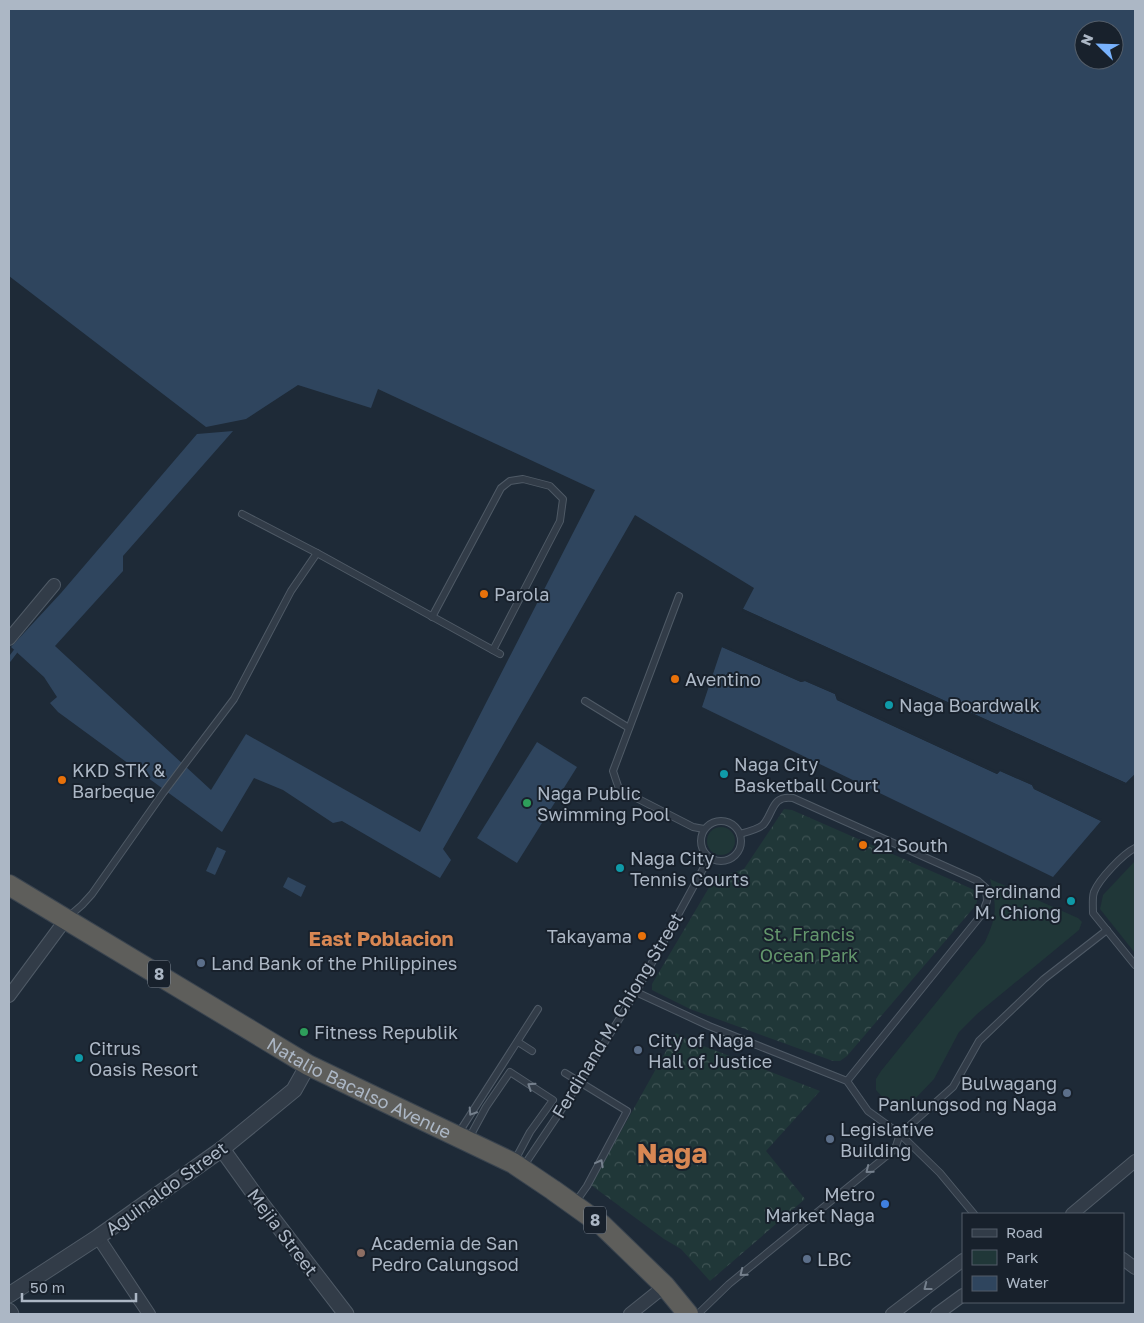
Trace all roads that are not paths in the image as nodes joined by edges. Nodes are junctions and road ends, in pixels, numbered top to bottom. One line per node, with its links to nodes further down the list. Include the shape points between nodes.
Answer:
1 (242, 514): 2 (lane)
2 (317, 553): 5 (lane); 16 (lane, via 291,591 234,699 92,894)
3 (54, 585): 6 (street)
4 (679, 596): 10 (lane)
5 (432, 617): 7 (lane); 7 (lane, via 501,488 510,481 523,479 550,486 563,499 560,521)
6 (9, 639)
7 (493, 650): 8 (lane)
8 (500, 654)
9 (585, 701): 10 (lane)
10 (629, 728): 11 (lane, via 613,771 620,789 693,827)
11 (704, 829): 12 (lane, via 714,821 727,821 738,828); 14 (lane, via 700,841)
12 (740, 834): 14 (lane, via 741,847 733,857 721,861); 26 (lane, via 762,826 779,800 793,798 978,881 986,888 987,901 982,914)
13 (1135, 848): 17 (lane, via 1105,876 1094,892 1093,913)
14 (709, 858): 19 (lane, Ferdinand M. Chiong Street)
15 (9, 885): 16 (highway, Natalio Bacalso Avenue / 8)
16 (66, 919): 20 (street); 24 (highway, Natalio Bacalso Avenue / 8)
17 (1107, 930): 18 (lane); 28 (lane, via 1044,980 979,1041 953,1087)
18 (1135, 965)
19 (636, 992): 26 (lane, via 709,1026); 27 (lane, Ferdinand M. Chiong Street)
20 (9, 996)
21 (538, 1009): 22 (lane)
22 (518, 1042): 23 (lane); 29 (lane, one-way to 29)
23 (532, 1051)
24 (308, 1065): 29 (highway, Natalio Bacalso Avenue / 8); 30 (street, Aguinaldo Street, via 294,1090)
25 (565, 1074): 27 (lane)
26 (846, 1081): 28 (lane, via 868,1111)
27 (580, 1082): 32 (lane, Ferdinand M. Chiong Street); 33 (lane, one-way to 27, via 627,1111)
28 (900, 1134): 34 (lane, via 940,1173); 49 (lane, one-way to 49, via 895,1149)
29 (462, 1139): 32 (highway, Natalio Bacalso Avenue / 8); 32 (lane, one-way to 29, via 530,1132 553,1100 510,1072)
30 (222, 1149): 36 (street, Aguinaldo Street); 46 (street, Mejia Street)
31 (1135, 1160): 35 (street)
32 (517, 1166): 33 (highway, Natalio Bacalso Avenue / 8)
33 (574, 1204): 40 (highway, Natalio Bacalso Avenue / 8, via 602,1225)
34 (973, 1213)
35 (1073, 1213)
36 (98, 1237): 41 (street, Aguinaldo Street); 45 (street)
37 (1124, 1260): 39 (street)
38 (962, 1261): 50 (street, one-way to 50)
39 (1135, 1268)
40 (665, 1286): 47 (street); 48 (highway, Natalio Bacalso Avenue / 8)
41 (9, 1295)
42 (962, 1296): 51 (street)
43 (9, 1311): 44 (street)
44 (11, 1314)
45 (149, 1314)
46 (346, 1314)
47 (630, 1314)
48 (688, 1314)
49 (698, 1314)
50 (892, 1314)
51 (937, 1314)

